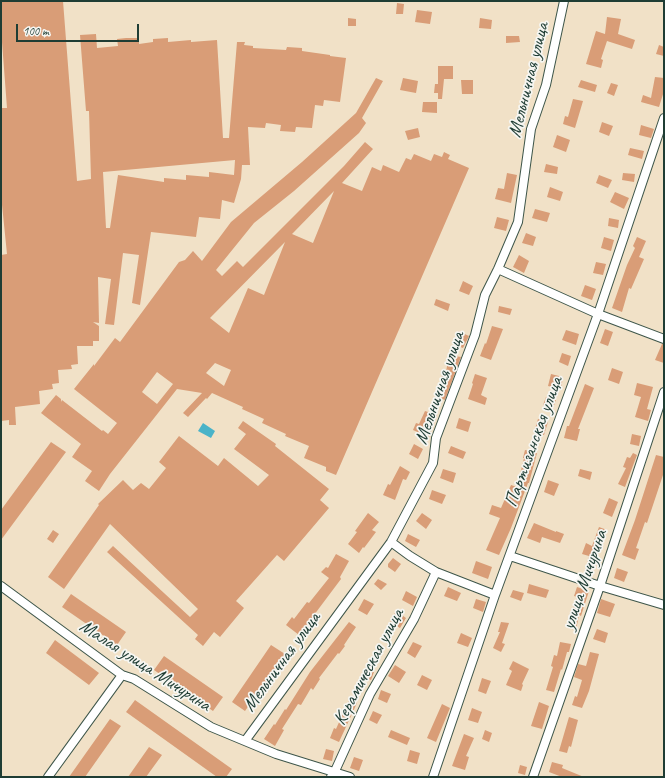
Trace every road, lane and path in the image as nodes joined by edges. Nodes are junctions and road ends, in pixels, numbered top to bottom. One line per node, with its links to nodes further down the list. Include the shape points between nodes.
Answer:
1 (564, 1): 3 (street, Мельничная улица, via 546,85 531,129 518,222)
2 (664, 118): 4 (street, Партизанская улица)
3 (498, 269): 4 (street); 7 (street, Мельничная улица, via 485,295 475,335 436,438 432,463)
4 (598, 314): 5 (street); 8 (street, Партизанская улица)
5 (664, 339)
6 (664, 393): 11 (street, улица Мичурина)
7 (391, 542): 9 (street); 15 (street, Мельничная улица)
8 (510, 556): 11 (street); 12 (street, Партизанская улица)
9 (436, 572): 12 (street); 16 (street, Керамическая улица, via 414,619 370,694)
10 (1, 586): 14 (street, Малая улица Мичурина)
11 (600, 586): 13 (street); 20 (street, улица Мичурина)
12 (495, 595): 19 (street, Партизанская улица)
13 (664, 605)
14 (122, 675): 15 (street, Малая улица Мичурина, via 134,679 211,727); 17 (street)
15 (245, 741): 16 (street, Малая улица Мичурина)
16 (333, 774): 18 (street, Малая улица Мичурина)
17 (48, 777)
18 (350, 777)
19 (433, 777)
20 (534, 777)

